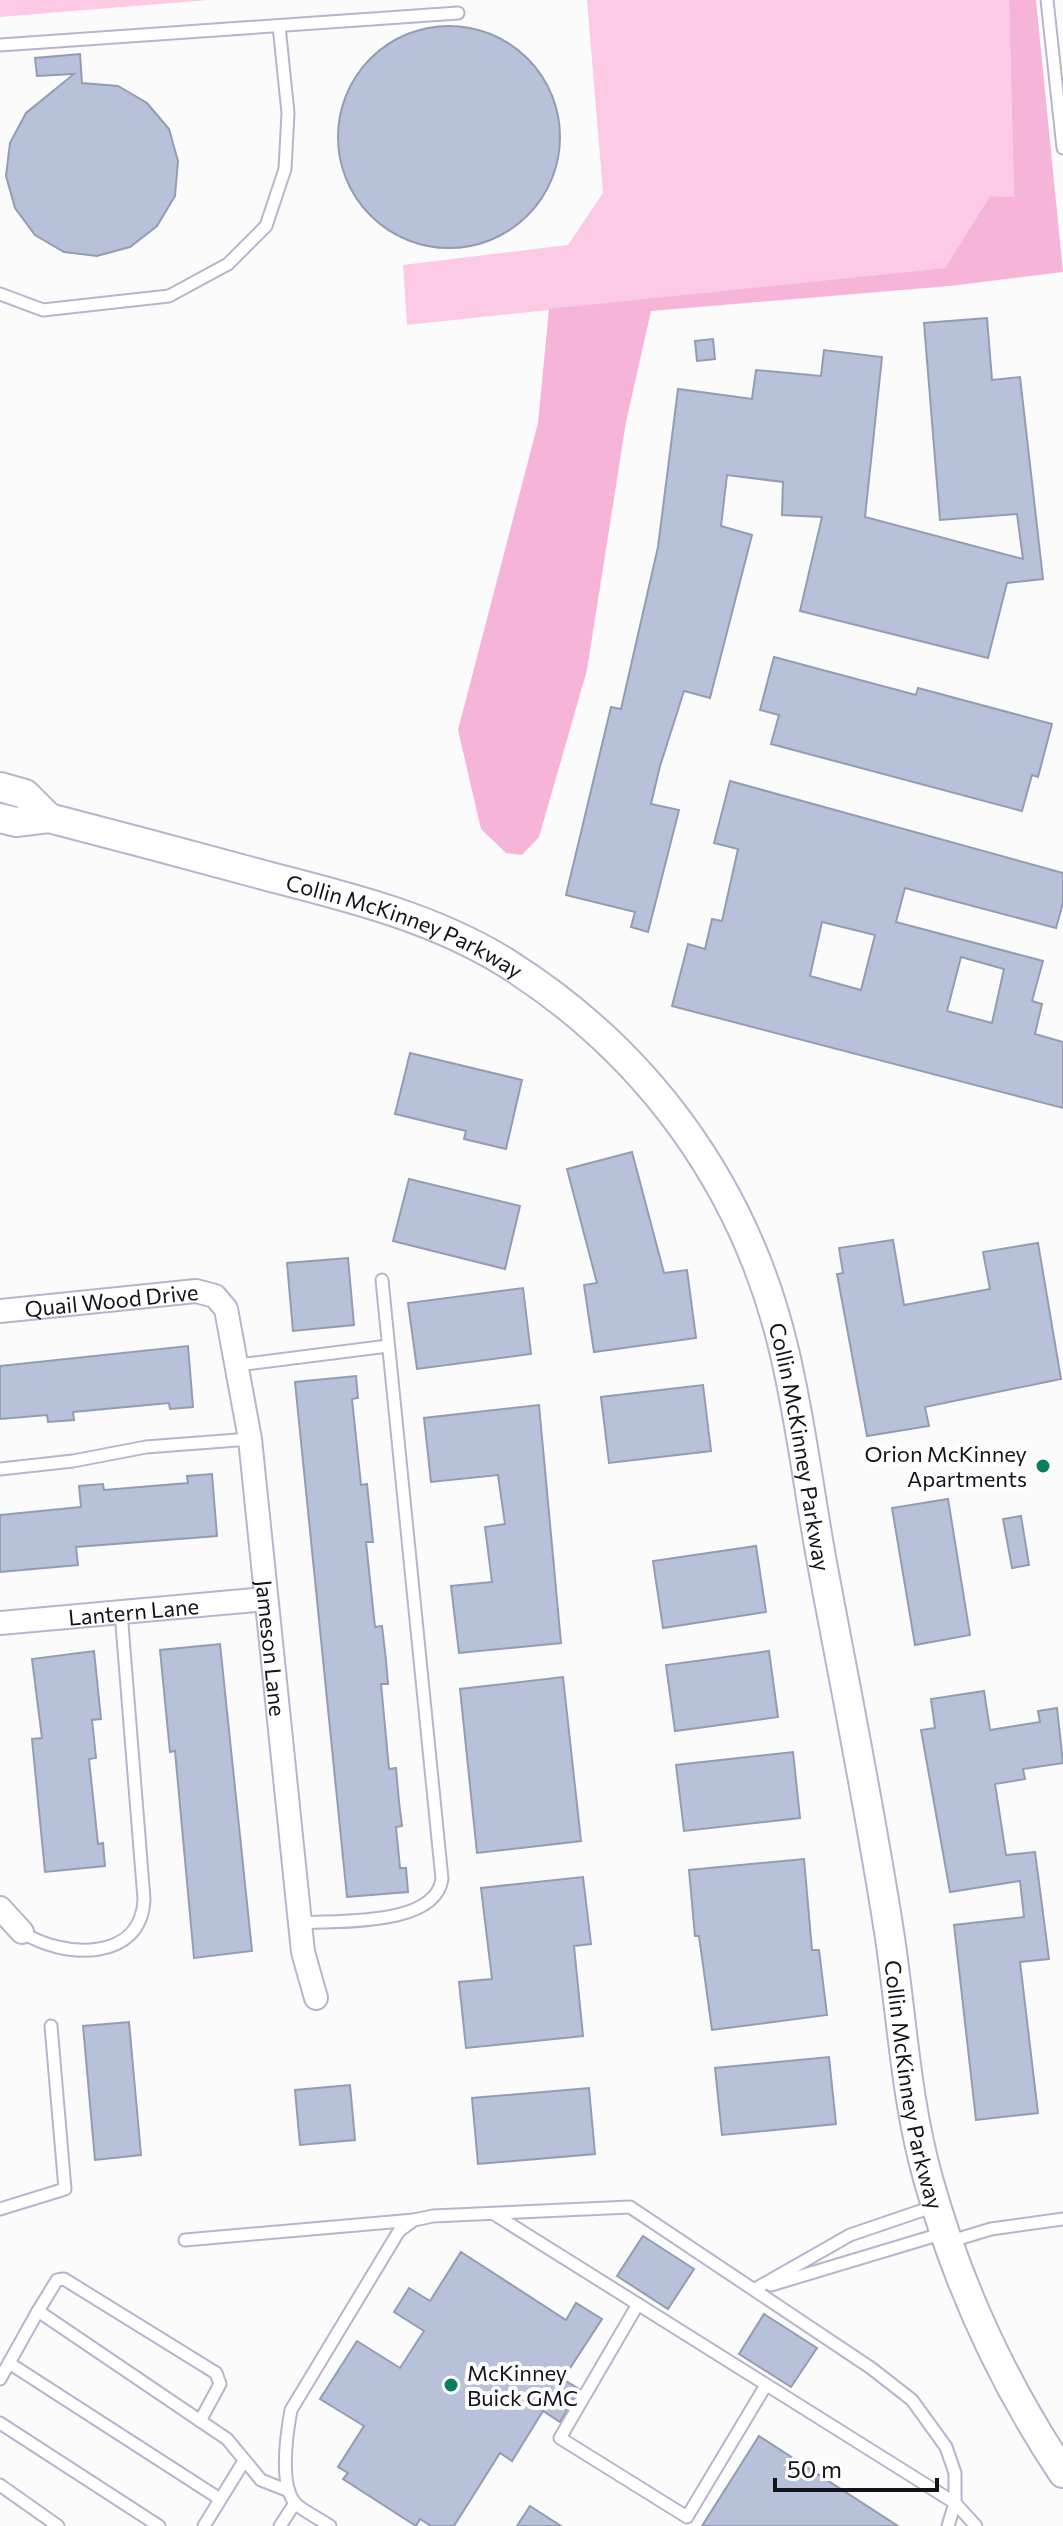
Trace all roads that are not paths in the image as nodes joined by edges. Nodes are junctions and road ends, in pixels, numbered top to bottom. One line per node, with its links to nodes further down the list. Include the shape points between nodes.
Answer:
1 (1047, 0): 5 (lane)
2 (458, 13): 3 (lane)
3 (279, 26): 4 (lane); 6 (lane, via 288,113 285,169 266,226 228,264 169,296 43,310)
4 (0, 45)
5 (1063, 148)
6 (0, 294)
7 (0, 787): 9 (street, Collin McKinney Parkway, via 25,794)
8 (0, 818): 9 (street, Collin McKinney Parkway)
9 (49, 818): 25 (street, Collin McKinney Parkway, via 364,902 477,947 567,1005 610,1042 647,1080 708,1162 760,1269 784,1350 876,1851 917,2130)
10 (382, 1280): 13 (lane)
11 (222, 1300): 12 (street, Quail Wood Drive, via 196,1291); 14 (street, Jameson Lane)
12 (0, 1311)
13 (388, 1346): 14 (lane); 21 (lane, via 441,1888 417,1912)
14 (238, 1365): 15 (street, Jameson Lane)
15 (250, 1439): 16 (lane, via 146,1447); 17 (street, Jameson Lane)
16 (0, 1469)
17 (266, 1599): 18 (street, Lantern Lane); 21 (street, Jameson Lane)
18 (121, 1611): 19 (street, Lantern Lane); 22 (lane, via 142,1918 132,1935 104,1950 54,1945)
19 (0, 1623)
20 (0, 1908): 22 (street)
21 (300, 1923): 23 (street, Jameson Lane)
22 (22, 1932)
23 (316, 1998)
24 (51, 2026): 26 (lane, via 65,2189)
25 (936, 2206): 31 (street, Collin McKinney Parkway); 33 (lane, via 850,2235)
26 (0, 2209)
27 (493, 2214): 29 (lane); 33 (lane, via 630,2207); 34 (lane)
28 (1060, 2219): 30 (lane); 31 (lane)
29 (414, 2220): 32 (lane); 44 (lane, via 399,2231 291,2410 286,2437)
30 (1063, 2234)
31 (946, 2238): 33 (lane); 42 (street, Collin McKinney Parkway, via 993,2352)
32 (185, 2240)
33 (755, 2289): 47 (lane, via 912,2400 946,2447 955,2473)
34 (638, 2304): 38 (lane); 38 (lane, via 560,2438 572,2446 687,2517)
35 (38, 2311): 36 (lane); 39 (lane); 39 (lane, via 57,2280 64,2279 216,2373 220,2384)
36 (9, 2363): 37 (lane); 45 (lane)
37 (0, 2379)
38 (766, 2385): 47 (lane)
39 (200, 2421): 41 (lane, via 227,2439)
40 (0, 2423): 49 (lane)
41 (244, 2461): 44 (lane, via 261,2480); 45 (lane)
42 (1063, 2473)
43 (0, 2485): 48 (lane)
44 (289, 2491): 46 (lane)
45 (220, 2499): 50 (lane)
46 (295, 2503): 51 (lane); 52 (lane)
47 (955, 2503): 53 (lane); 54 (lane)
48 (58, 2526)
49 (159, 2526)
50 (204, 2526)
51 (280, 2526)
52 (330, 2526)
53 (948, 2526)
54 (976, 2526)

